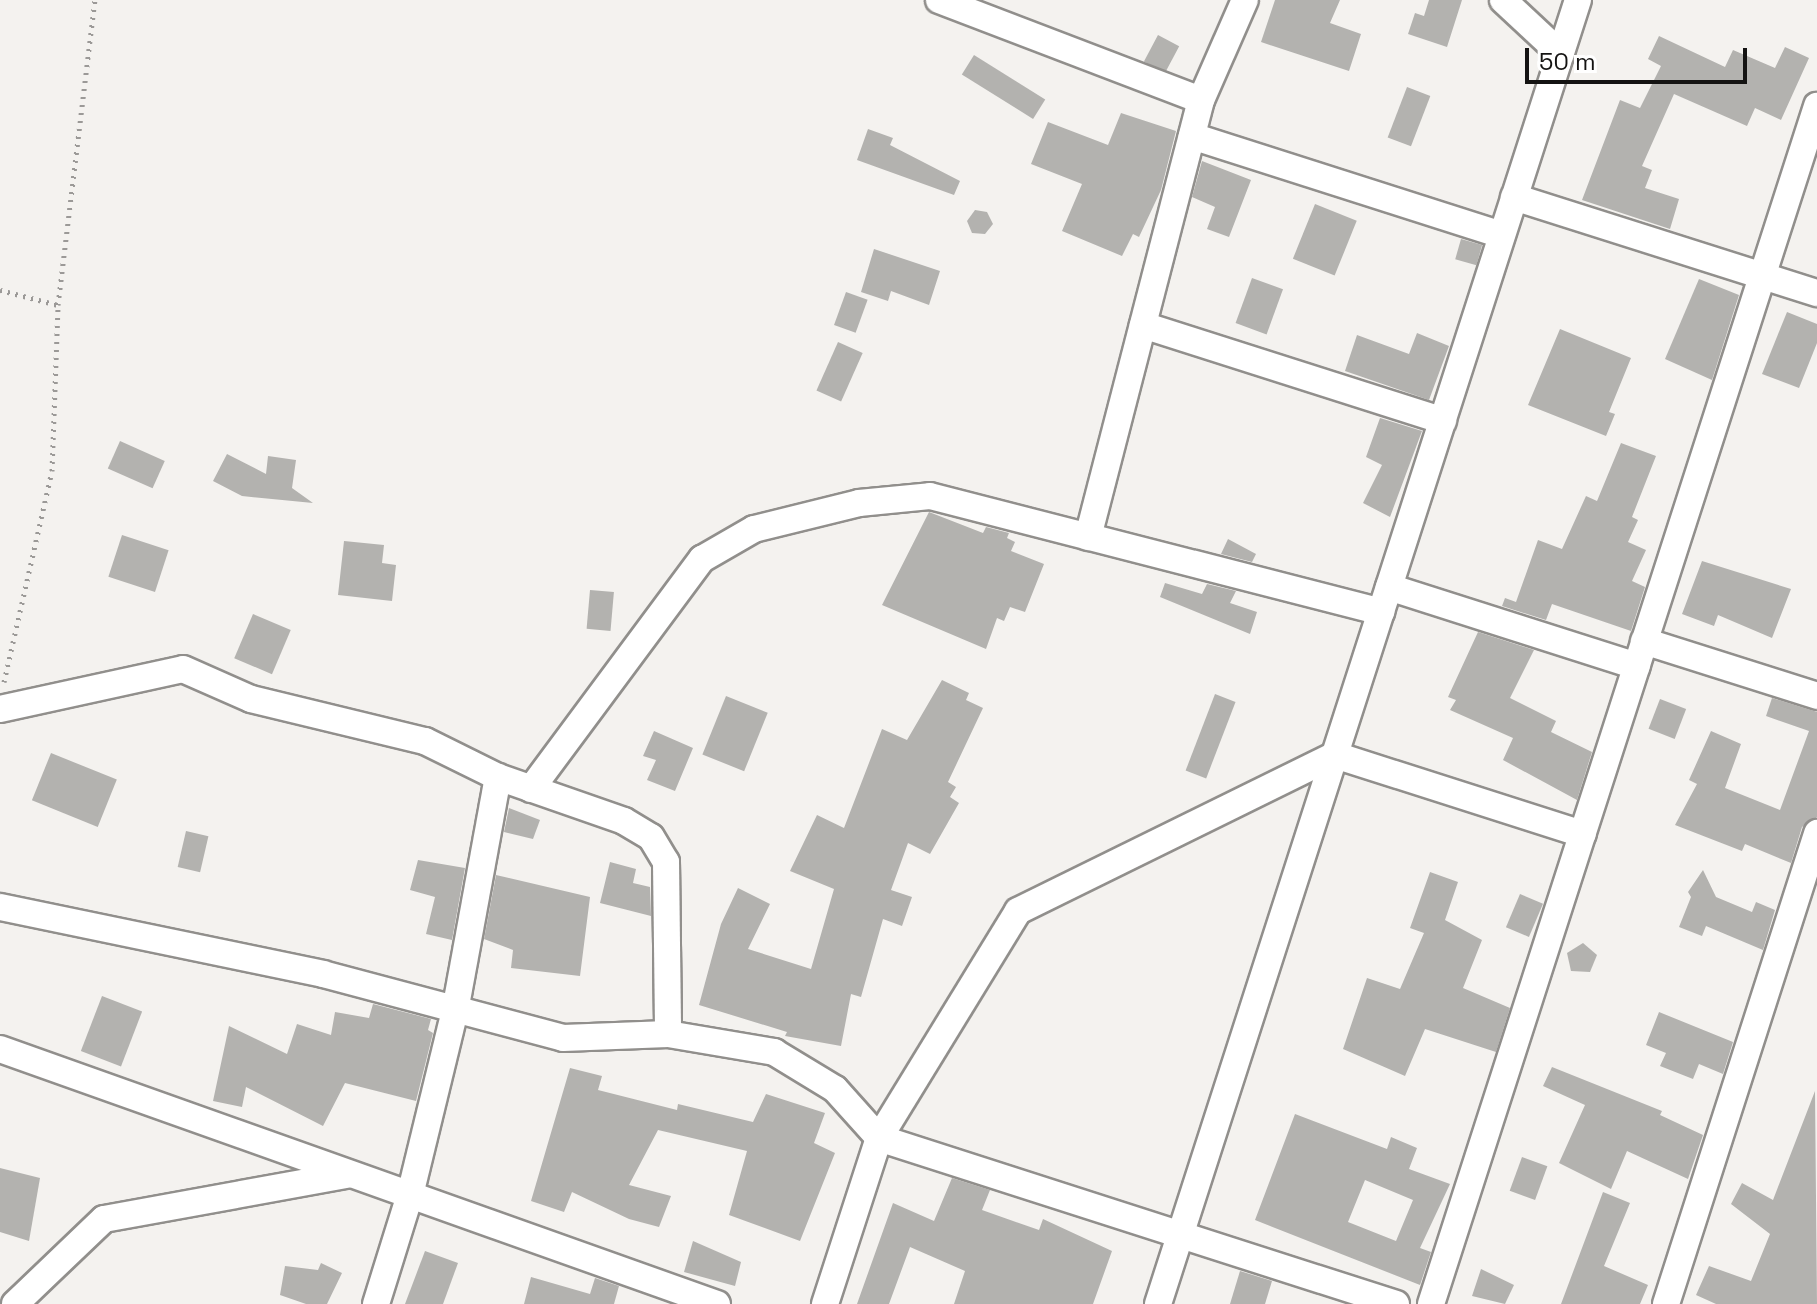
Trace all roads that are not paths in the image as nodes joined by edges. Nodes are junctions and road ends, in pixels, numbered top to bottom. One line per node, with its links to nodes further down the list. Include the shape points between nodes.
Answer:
1 (939, 0): 6 (street)
2 (1245, 0): 6 (street)
3 (1503, 0): 5 (street)
4 (1578, 0): 5 (street)
5 (1561, 54): 9 (street)
6 (1201, 100): 8 (street)
7 (1817, 106): 11 (street)
8 (1192, 136): 10 (street); 13 (street)
9 (1514, 197): 10 (street); 11 (street)
10 (1502, 235): 14 (street)
11 (1762, 276): 12 (street); 17 (street)
12 (1817, 293)
13 (1143, 325): 14 (street); 15 (street)
14 (1443, 421): 16 (street)
15 (1088, 537): 16 (street); 22 (street, via 930,496 859,503 754,529 702,559)
16 (1385, 599): 17 (street); 20 (street)
17 (1640, 653): 18 (street); 24 (street)
18 (1817, 696)
19 (0, 709): 21 (street, via 183,669 251,699 425,741)
20 (1335, 755): 24 (street); 29 (street, via 1018,911); 32 (street)
21 (498, 777): 22 (street); 26 (street)
22 (531, 789): 27 (street, via 624,821 651,837 666,862)
23 (1817, 833): 40 (street)
24 (1583, 834): 39 (street)
25 (0, 907): 26 (street, via 323,974)
26 (455, 1011): 27 (street, via 563,1038); 31 (street)
27 (668, 1034): 29 (street, via 774,1052 835,1089)
28 (0, 1049): 30 (street)
29 (879, 1138): 32 (street); 36 (street)
30 (350, 1174): 31 (street); 33 (street, via 104,1219)
31 (410, 1195): 34 (street); 35 (street)
32 (1180, 1235): 37 (street); 38 (street)
33 (15, 1304)
34 (376, 1304)
35 (717, 1304)
36 (825, 1304)
37 (1158, 1304)
38 (1396, 1304)
39 (1431, 1304)
40 (1666, 1304)

